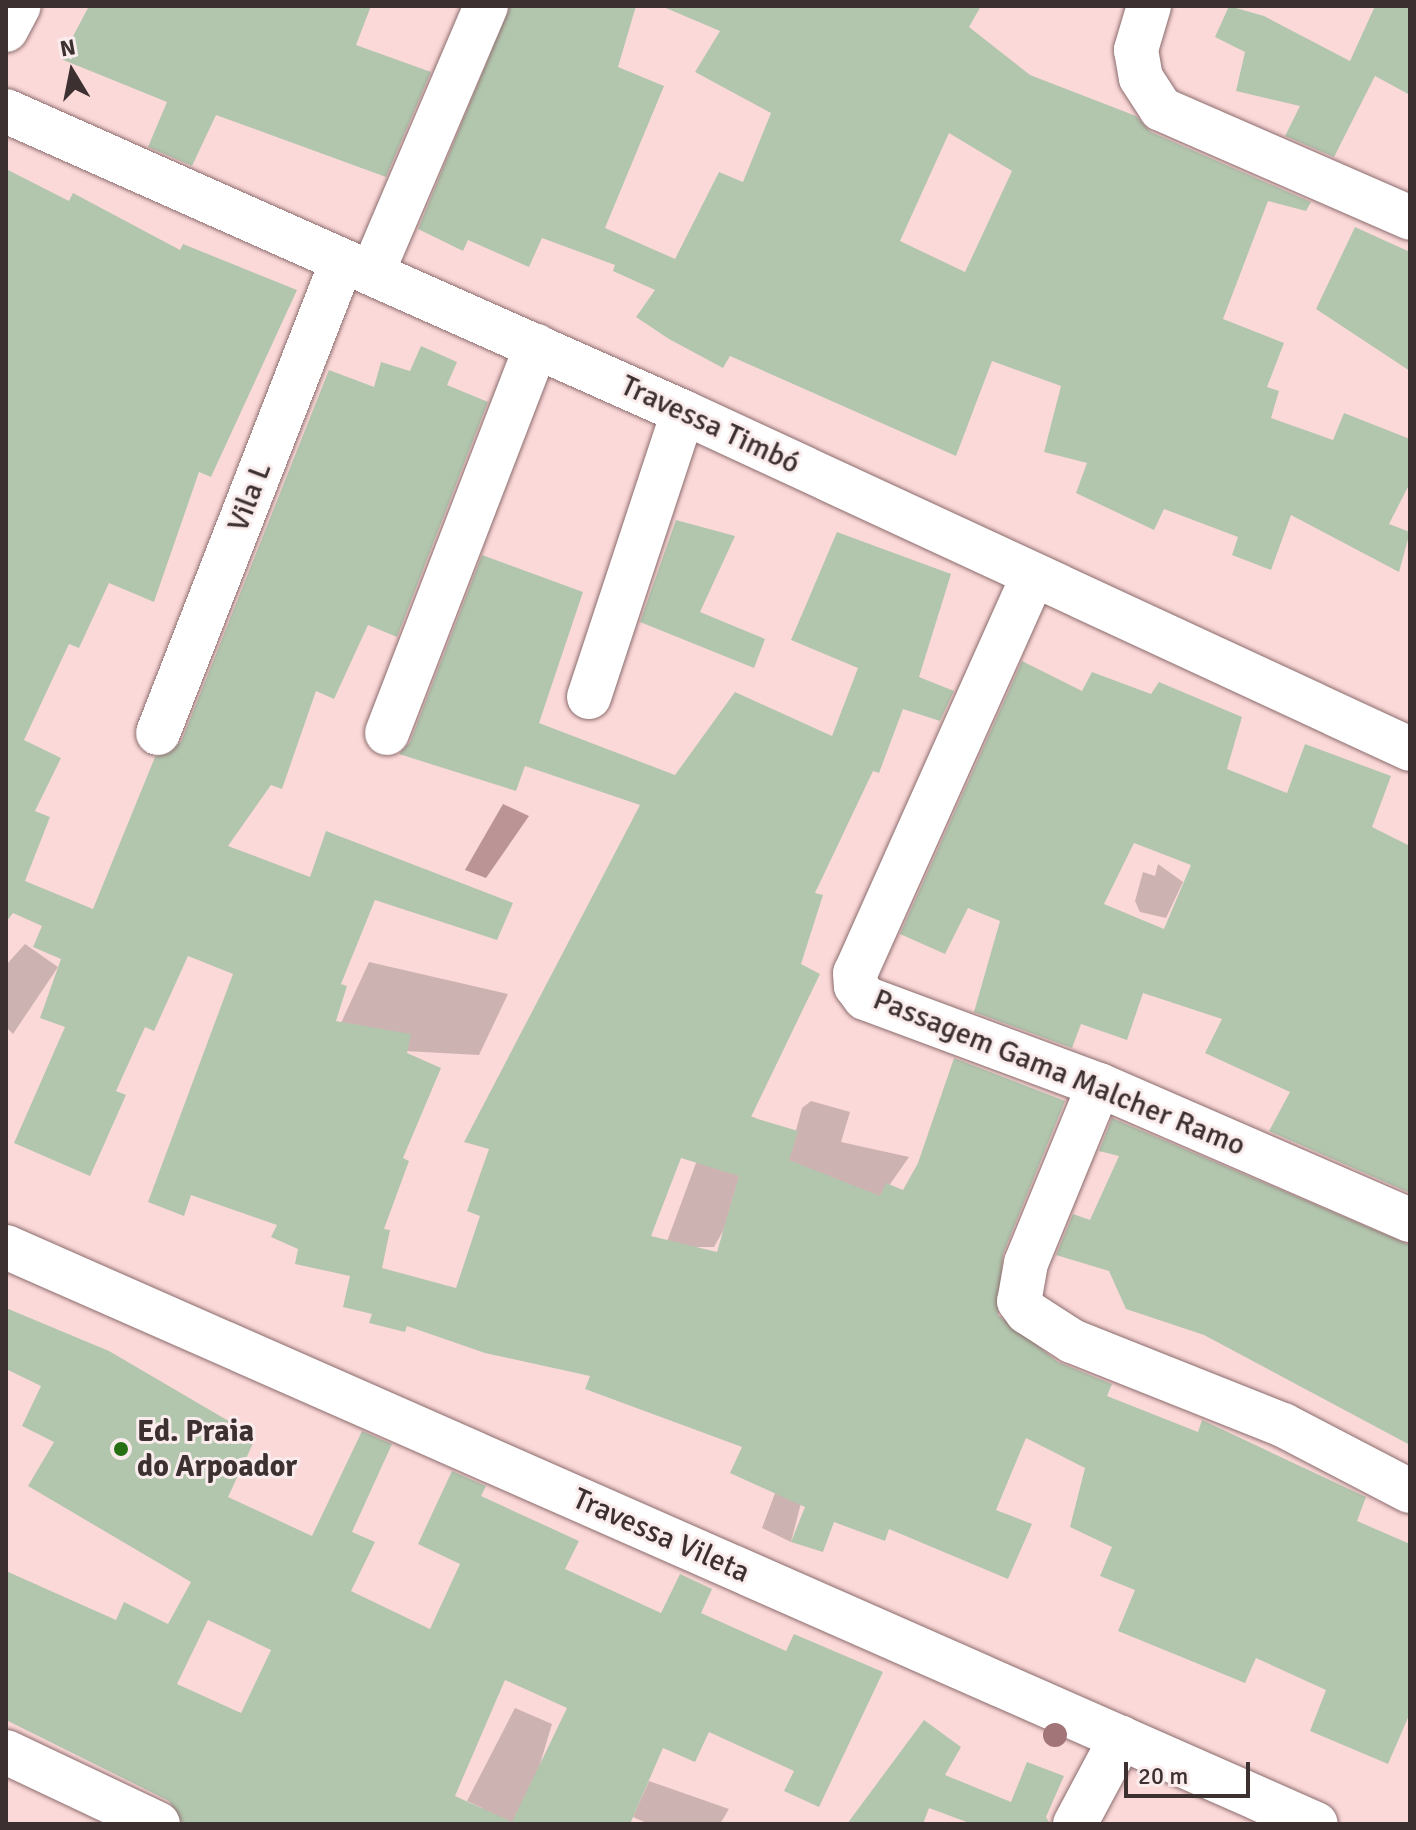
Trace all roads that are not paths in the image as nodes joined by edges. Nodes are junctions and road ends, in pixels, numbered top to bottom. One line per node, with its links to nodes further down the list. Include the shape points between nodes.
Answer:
1 (19, 6): 4 (street)
2 (486, 6): 7 (street, Vila L)
3 (1149, 6): 6 (street, via 1136,50 1141,78 1161,109)
4 (6, 30)
5 (6, 111): 7 (street, Travessa Timbó)
6 (1410, 218)
7 (358, 266): 8 (street, Travessa Timbó); 12 (street, Vila L)
8 (536, 346): 9 (street, Travessa Timbó); 13 (street)
9 (683, 412): 10 (street, Travessa Timbó); 11 (street)
10 (1033, 576): 14 (street, Travessa Timbó); 15 (street, Passagem Gama Malcher Ramo, via 855,973 856,986 865,998)
11 (589, 697)
12 (158, 733)
13 (387, 733)
14 (1410, 749)
15 (1099, 1085): 16 (street, Passagem Gama Malcher Ramo); 18 (street, via 1026,1263 1019,1301 1027,1312 1072,1341 1283,1425)
16 (1410, 1220)
17 (6, 1247): 19 (street, Travessa Vileta)
18 (1410, 1491)
19 (1121, 1738): 22 (street); 23 (street, Travessa Vileta)
20 (6, 1752): 21 (street)
21 (158, 1824)
22 (1075, 1824)
23 (1316, 1824)

